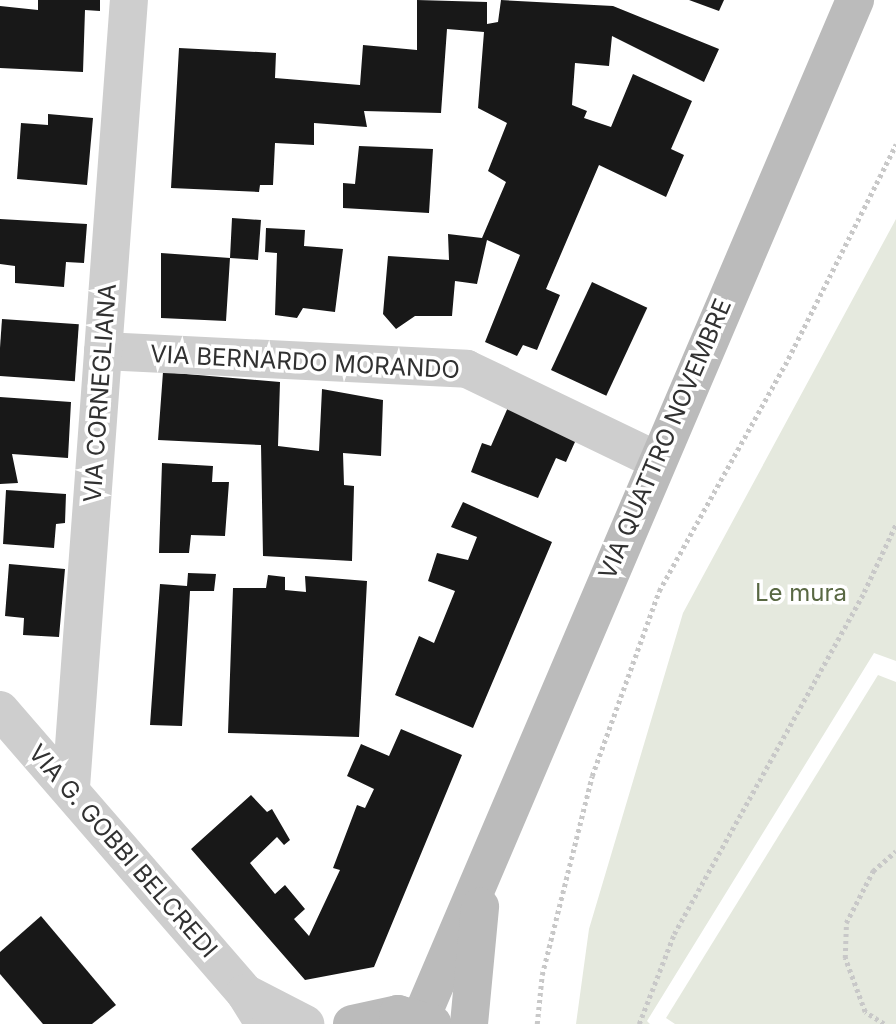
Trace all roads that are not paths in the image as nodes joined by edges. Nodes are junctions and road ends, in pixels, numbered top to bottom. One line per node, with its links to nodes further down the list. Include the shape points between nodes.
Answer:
1 (129, 0): 3 (street, VIA CORNEGLIANA)
2 (855, 0): 4 (main road, VIA QUATTRO NOVEMBRE)
3 (103, 351): 4 (street, VIA BERNARDO MORANDO, via 467,369); 6 (street, VIA CORNEGLIANA)
4 (656, 460): 7 (main road, VIA QUATTRO NOVEMBRE)
5 (0, 710): 6 (street, VIA G. GOBBI BELCREDI)
6 (71, 787): 8 (street, VIA G. GOBBI BELCREDI)
7 (482, 881): 9 (main road, VIA QUATTRO NOVEMBRE); 12 (main road, VIA QUATTRO NOVEMBRE)
8 (254, 1008): 10 (street, VIA G. GOBBI BELCREDI)
9 (427, 1021): 11 (main road, via 398,1014)
10 (305, 1024)
11 (352, 1024)
12 (469, 1024)

